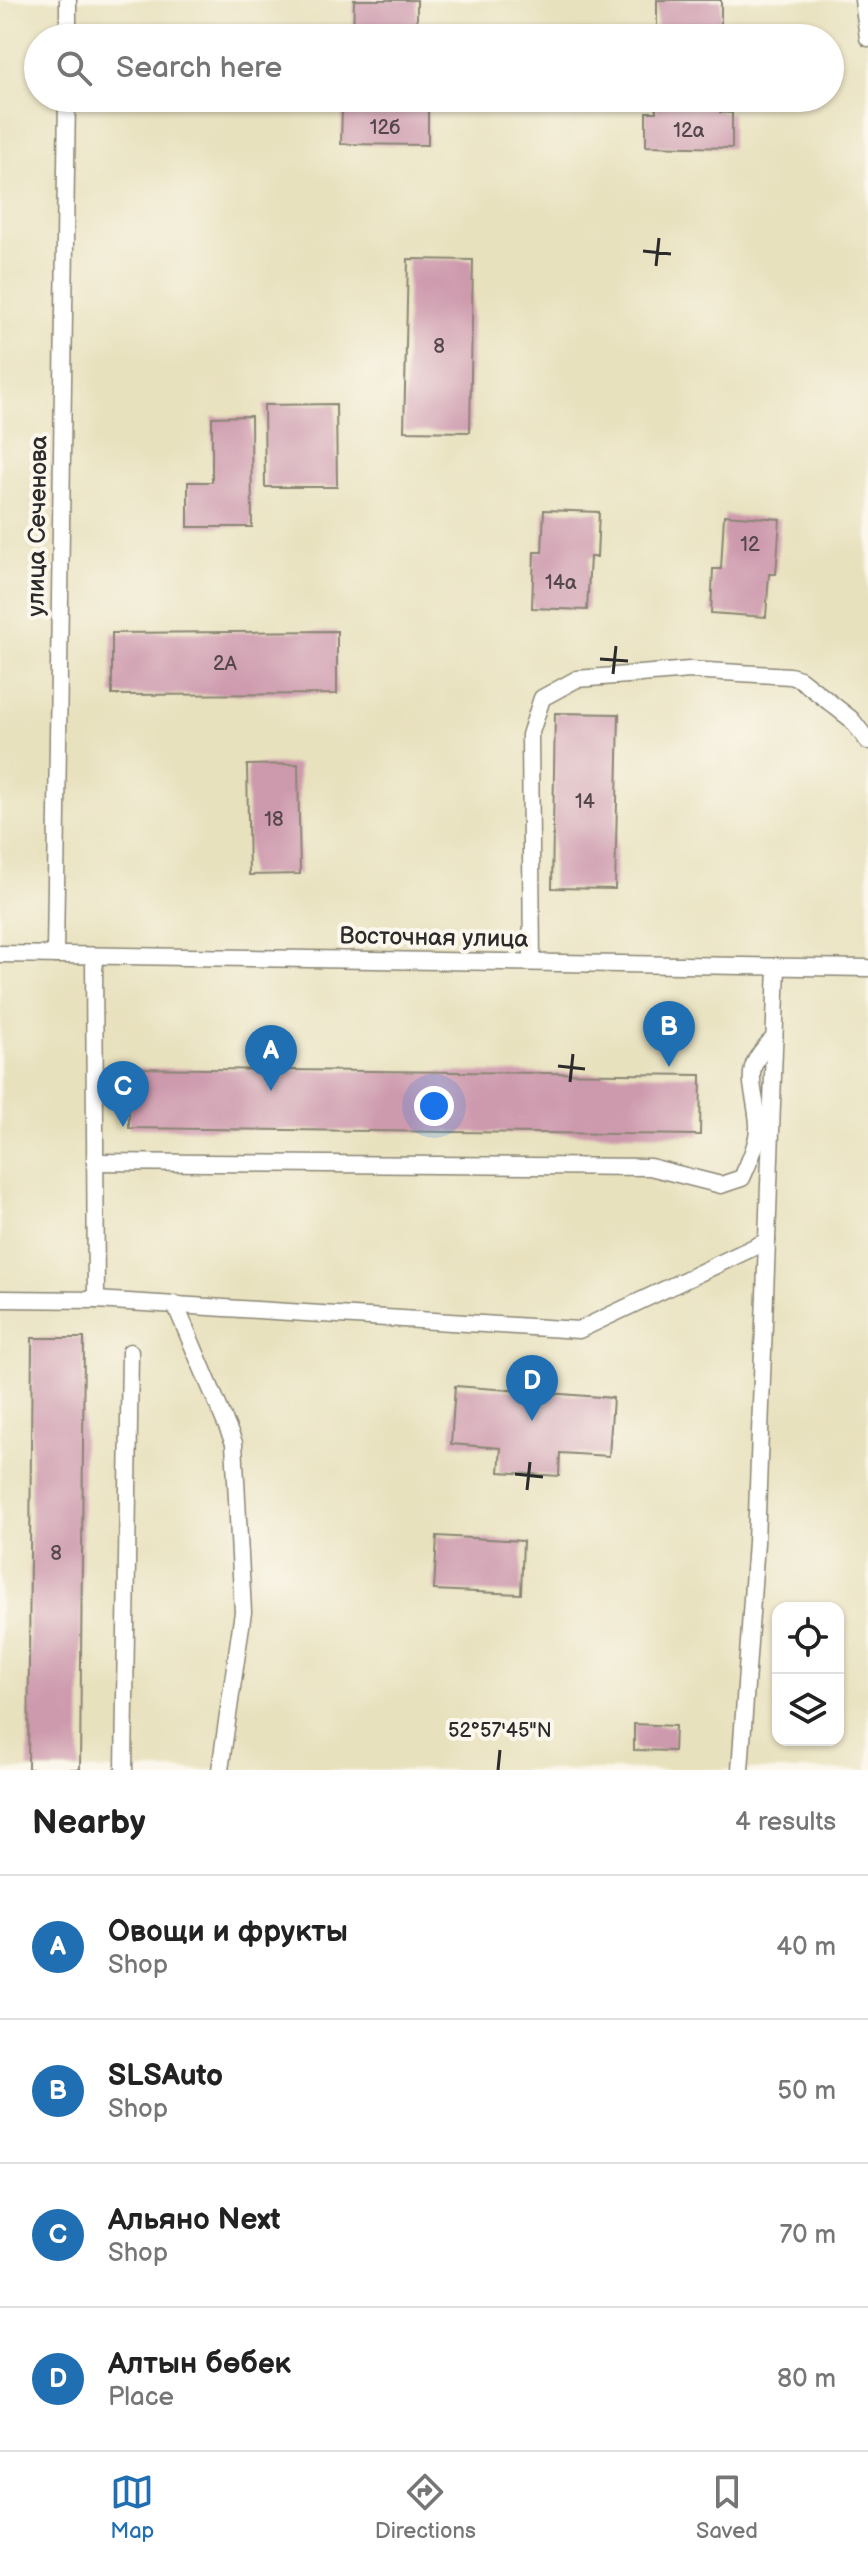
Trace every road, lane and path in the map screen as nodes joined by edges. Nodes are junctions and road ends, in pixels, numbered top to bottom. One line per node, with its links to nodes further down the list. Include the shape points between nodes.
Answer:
1 (68, 0): 3 (lane)
2 (863, 0): 4 (lane)
3 (68, 24)
4 (868, 38)
5 (67, 112): 8 (lane, улица Сеченова)
6 (868, 741): 10 (lane, via 851,719 790,676 690,670 577,679 542,698 530,735)
7 (0, 954): 8 (lane, Восточная улица)
8 (55, 955): 9 (lane, Восточная улица)
9 (94, 956): 10 (lane, Восточная улица); 14 (lane)
10 (532, 962): 11 (lane, Восточная улица)
11 (777, 966): 12 (lane, Восточная улица); 13 (lane)
12 (868, 968)
13 (774, 1038): 14 (lane, via 756,1055 751,1078 758,1127 750,1161 742,1178 721,1185 650,1167); 15 (lane)
14 (95, 1162): 17 (lane)
15 (767, 1241): 18 (lane, via 579,1330); 22 (lane, via 756,1542)
16 (0, 1299): 17 (lane)
17 (96, 1300): 18 (lane)
18 (175, 1304): 21 (lane, via 234,1443 243,1612)
19 (130, 1352): 20 (lane)
20 (124, 1770)
21 (220, 1770)
22 (740, 1770)

